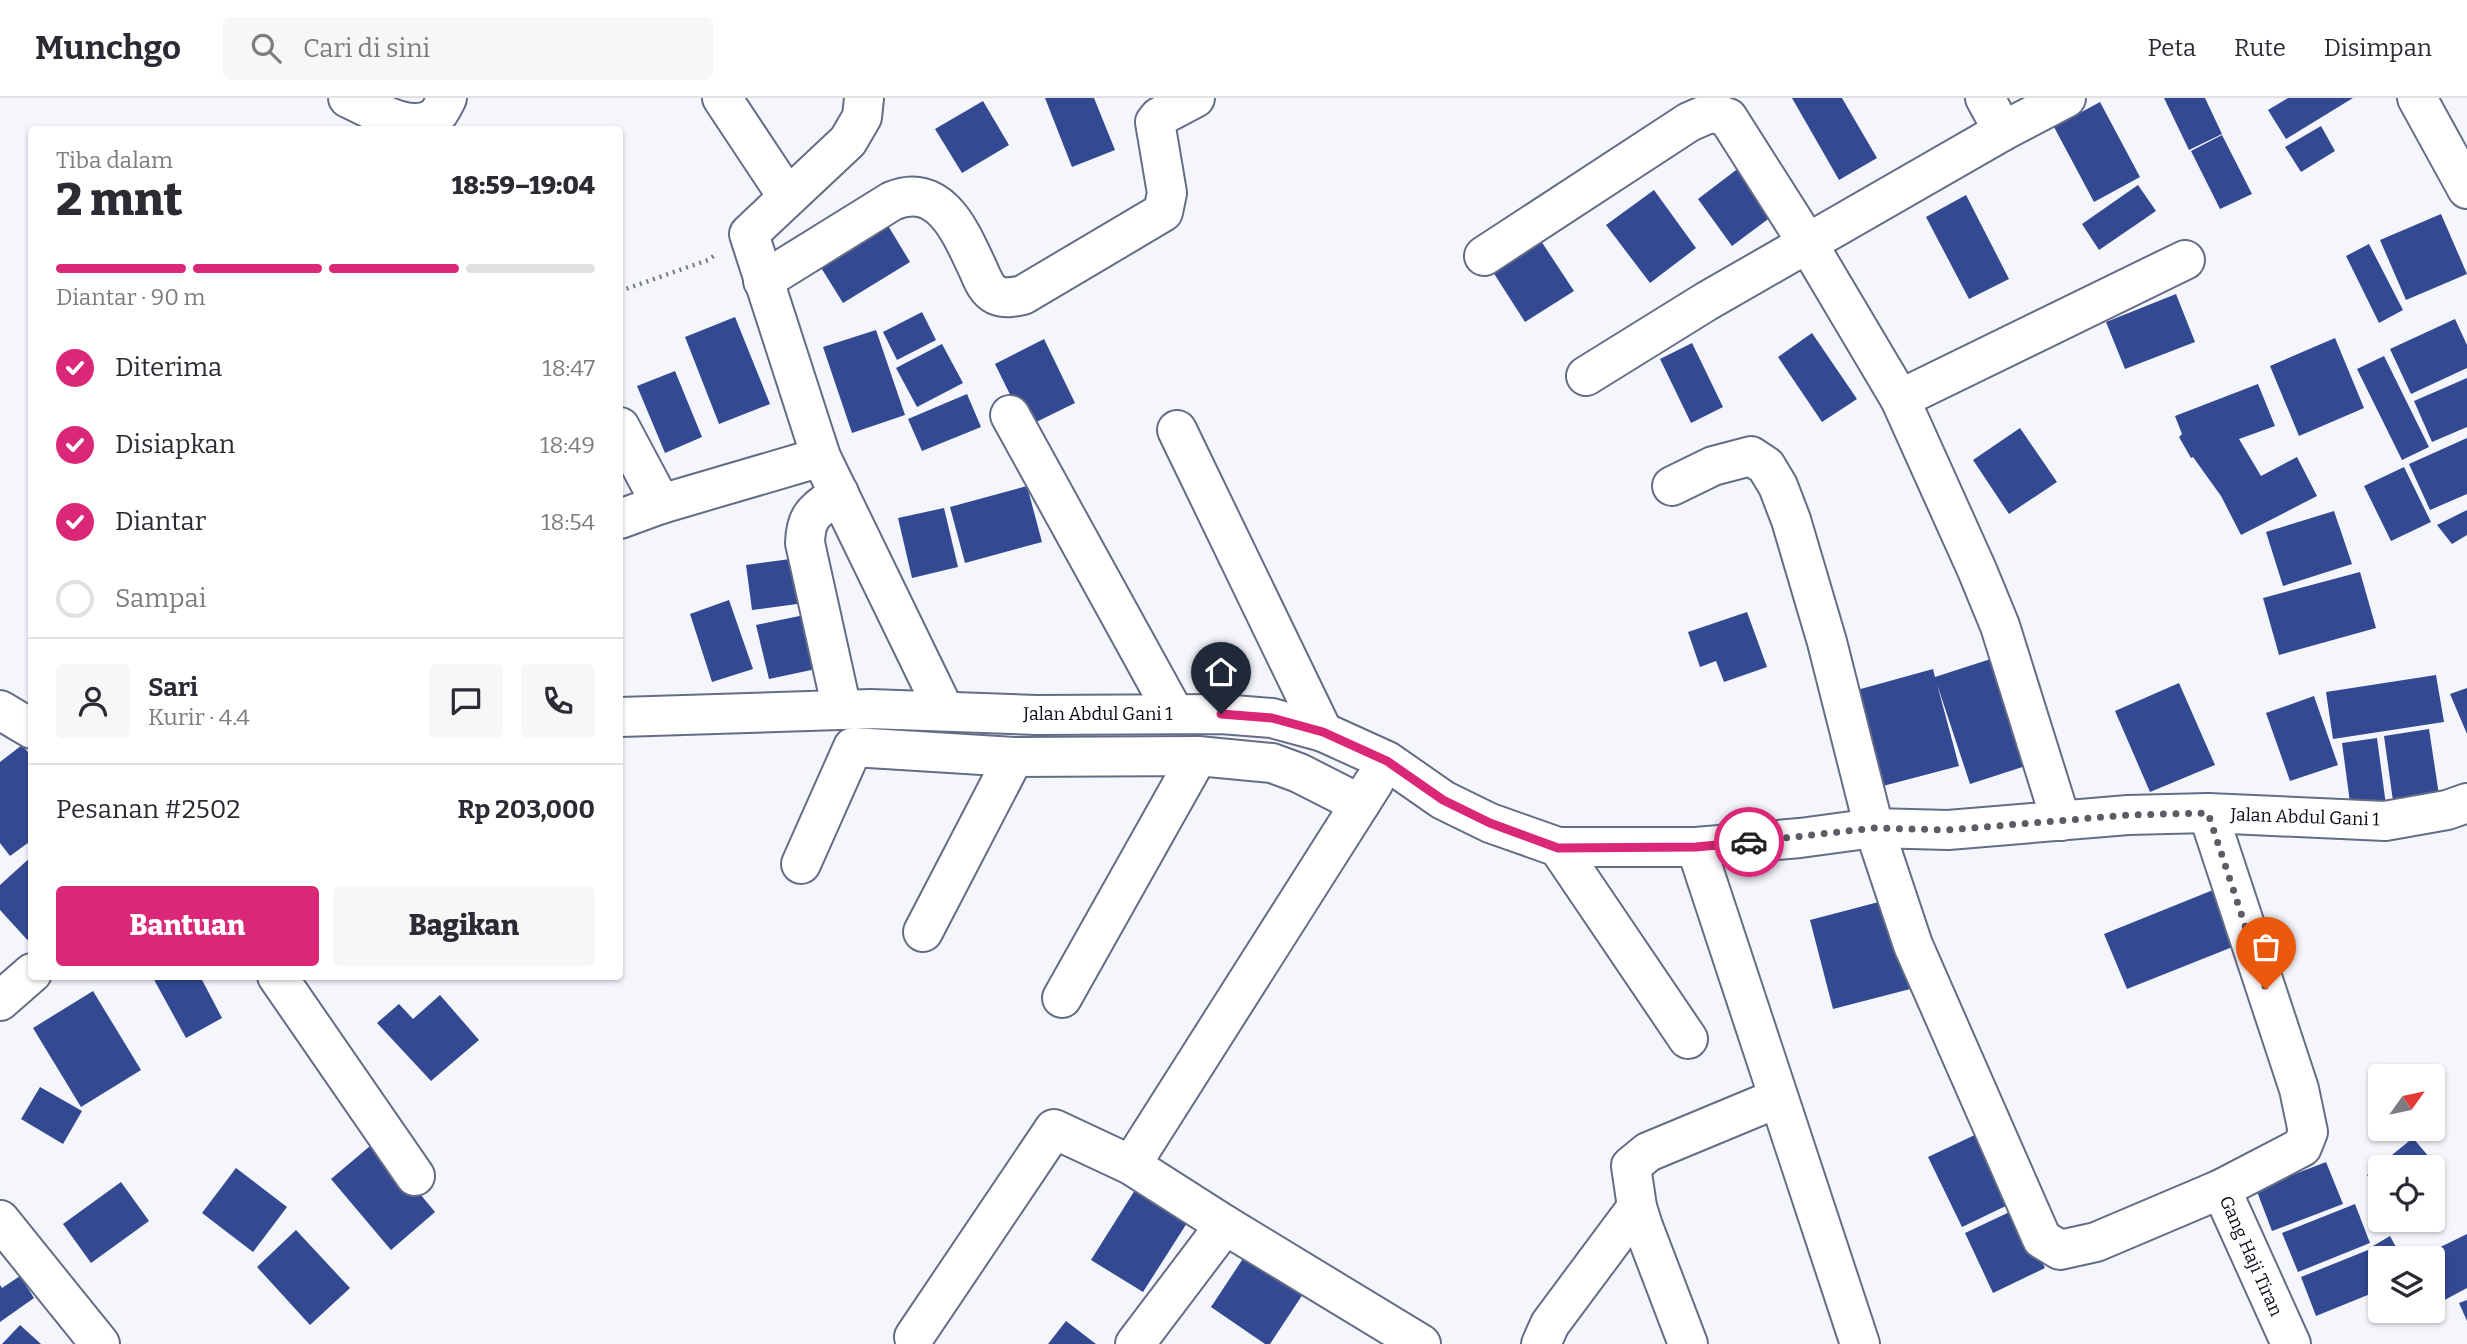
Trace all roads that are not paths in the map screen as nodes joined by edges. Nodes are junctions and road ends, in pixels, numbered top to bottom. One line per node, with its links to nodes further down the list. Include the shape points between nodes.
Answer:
1 (348, 98): 2 (street, via 398,120 420,124 437,116)
2 (447, 98)
3 (722, 98): 11 (street)
4 (864, 98): 11 (street, via 862,117 848,141)
5 (1195, 98): 15 (street, via 1155,122 1167,193 1163,212 1023,295 1003,297 989,290 958,228 937,204 922,196 906,195)
6 (1985, 98): 9 (street)
7 (2066, 98): 9 (street)
8 (2417, 98): 10 (street)
9 (2003, 131): 12 (street)
10 (2467, 189)
11 (787, 196): 15 (street, via 749,234)
12 (1808, 244): 13 (street, via 1728,118 1712,111); 16 (street); 17 (street)
13 (1484, 256)
14 (2185, 260): 17 (street)
15 (763, 281): 21 (street)
16 (1586, 376)
17 (1900, 399): 39 (street, via 2000,626)
18 (1010, 415): 29 (street)
19 (1177, 430): 32 (street)
20 (623, 432): 24 (street)
21 (821, 457): 23 (street); 24 (street)
22 (1672, 485): 40 (street, via 1731,460 1751,456 1766,466 1791,520)
23 (838, 494): 27 (street, via 806,525 805,543); 28 (street)
24 (662, 504): 25 (street)
25 (623, 518)
26 (0, 710): 31 (street)
27 (842, 710): 28 (street, Jalan Abdul Gani 1); 30 (street, Jalan Abdul Gani 1)
28 (944, 710): 29 (street, Jalan Abdul Gani 1, via 1036,715)
29 (1174, 713): 32 (street, Jalan Abdul Gani 1, via 1272,718)
30 (623, 717)
31 (28, 727)
32 (1323, 732): 35 (street, Jalan Abdul Gani 1)
33 (1198, 756): 34 (street); 37 (street, via 1272,763); 47 (street)
34 (1014, 757): 43 (street, via 853,747); 44 (street)
35 (1387, 761): 37 (street); 42 (street, Jalan Abdul Gani 1, via 1443,800)
36 (2467, 803): 38 (street, Jalan Abdul Gani 1, via 2385,821)
37 (1360, 804): 51 (street)
38 (2208, 813): 39 (street, Jalan Abdul Gani 1); 53 (street, Gang Haji Tiran, via 2299,1089 2308,1132 2302,1147)
39 (2061, 821): 40 (street, Jalan Abdul Gani 1, via 1948,830)
40 (1874, 828): 41 (street, Jalan Abdul Gani 1); 53 (street, via 1913,945 2042,1239 2060,1250 2096,1242)
41 (1696, 847): 42 (street, Jalan Abdul Gani 1); 50 (street)
42 (1558, 848): 49 (street)
43 (802, 864)
44 (923, 932)
45 (28, 976): 48 (street)
46 (280, 980): 52 (street)
47 (1062, 998)
48 (0, 1001)
49 (1688, 1039)
50 (1778, 1098): 54 (street, via 1636,1161 1631,1166); 64 (street)
51 (1131, 1165): 56 (street); 58 (street, via 1052,1130)
52 (415, 1176)
53 (2221, 1189): 65 (street, Gang Haji Tiran)
54 (1637, 1207): 62 (street, via 1550,1324); 63 (street)
55 (0, 1220): 59 (street)
56 (1225, 1225): 57 (street); 60 (street)
57 (1374, 1332): 61 (street)
58 (914, 1336)
59 (100, 1344)
60 (1135, 1344)
61 (1421, 1344)
62 (1541, 1344)
63 (1688, 1344)
64 (1860, 1344)
65 (2291, 1344)

